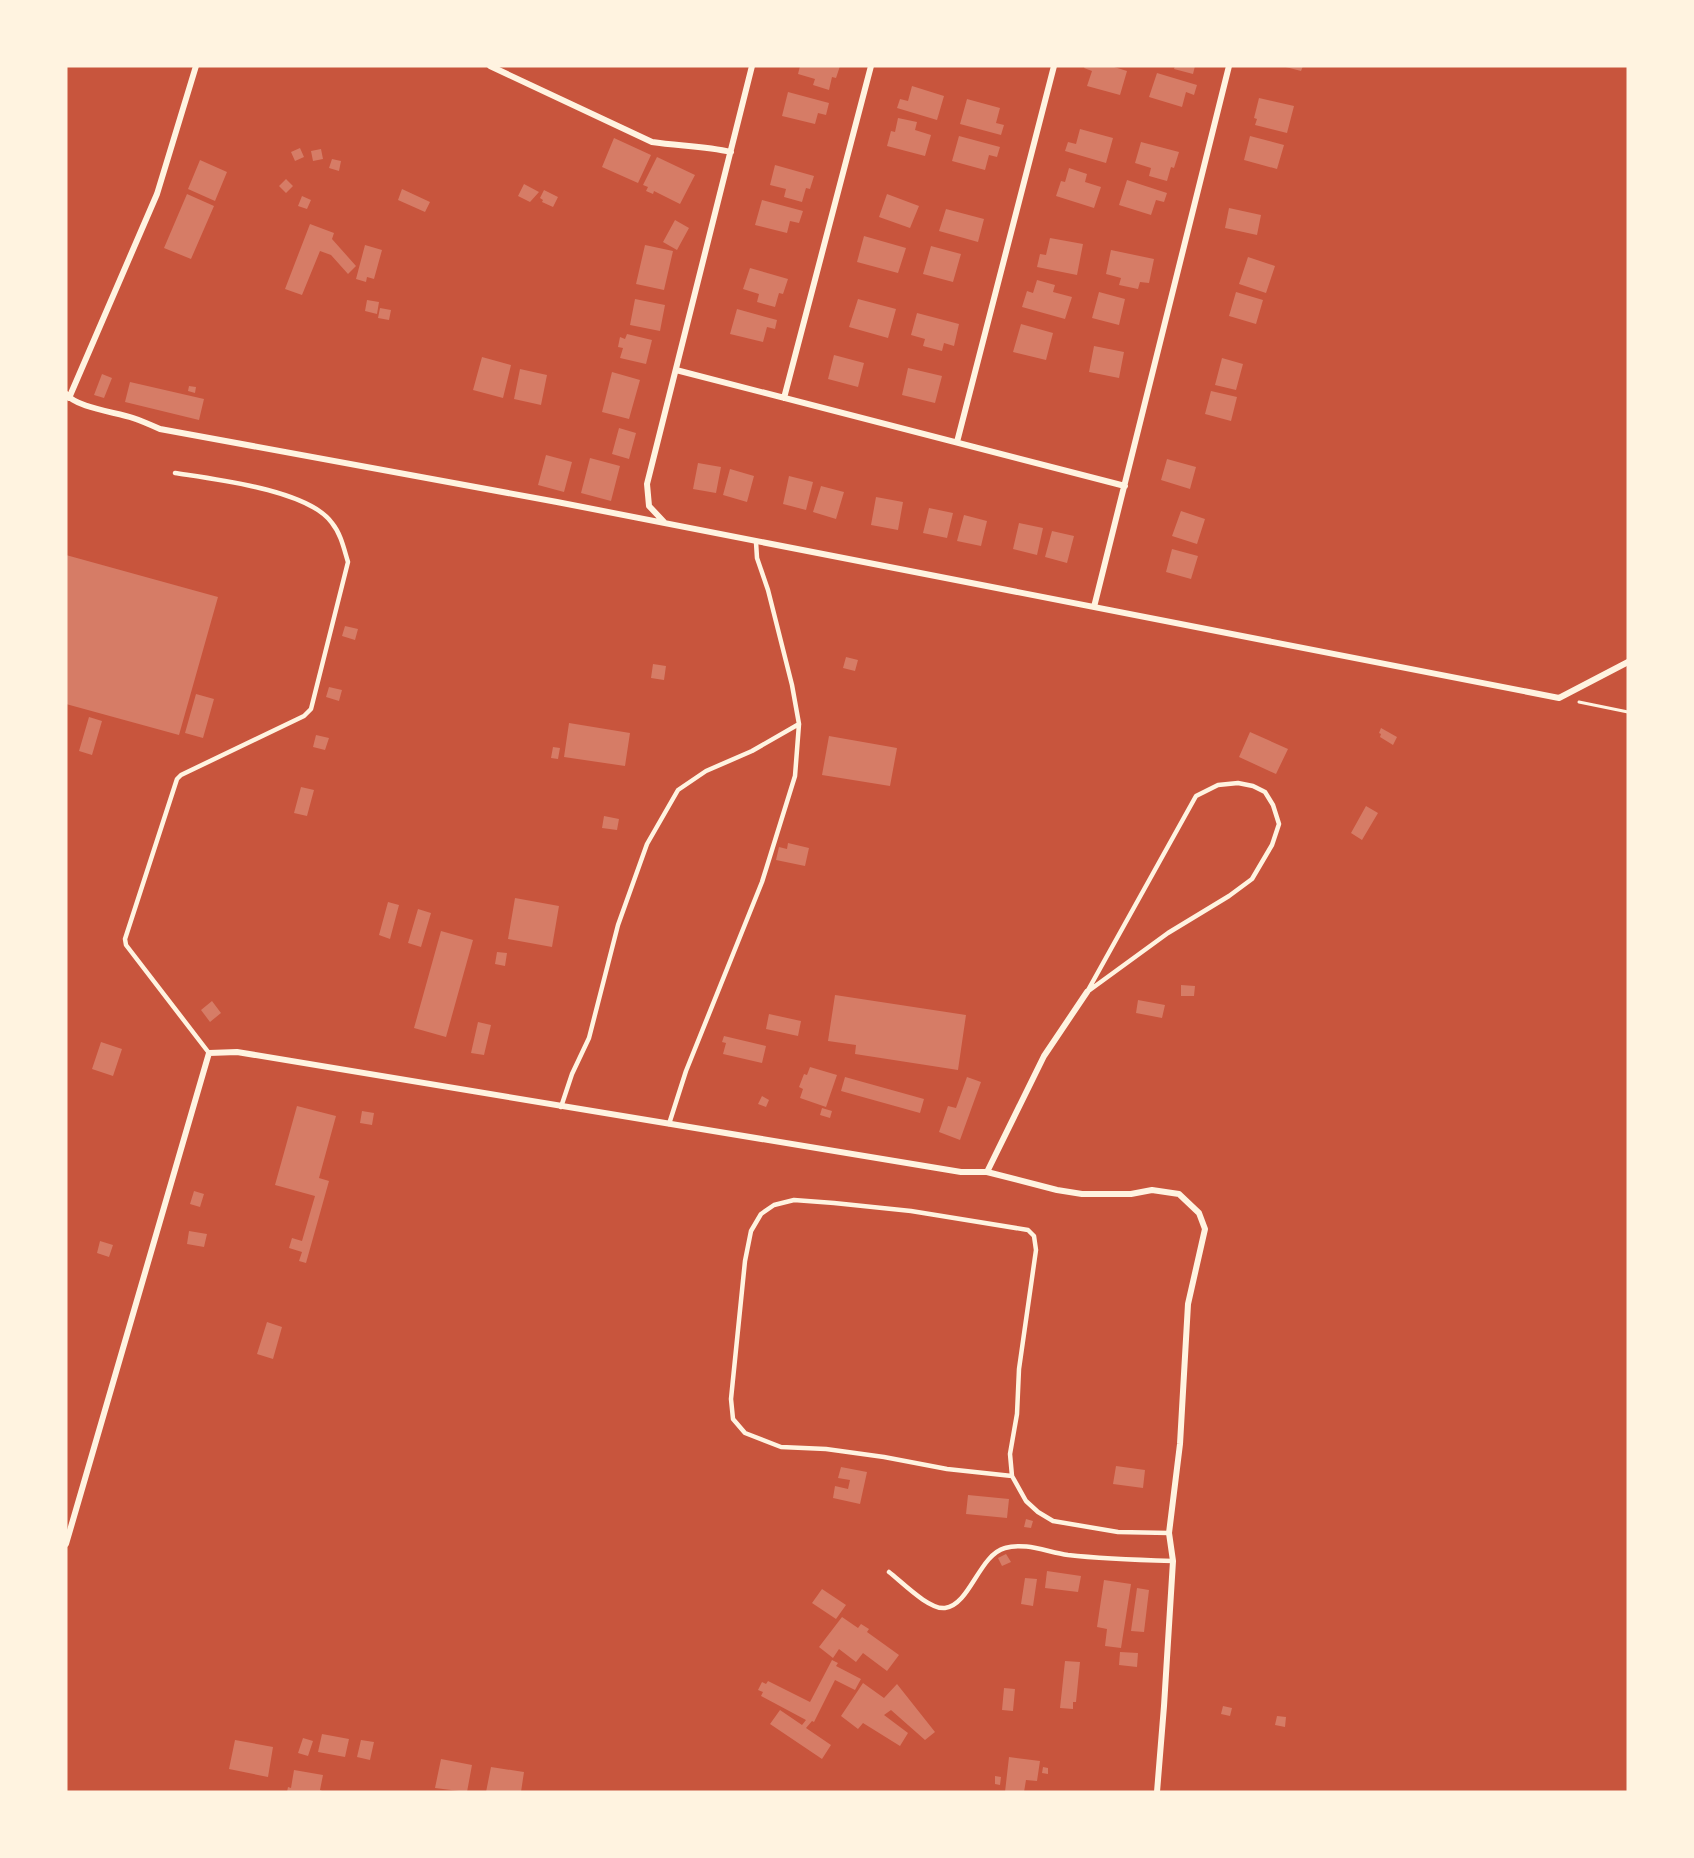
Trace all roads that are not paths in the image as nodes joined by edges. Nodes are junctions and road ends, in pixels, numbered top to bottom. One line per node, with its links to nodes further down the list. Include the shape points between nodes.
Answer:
1 (196, 66): 9 (street, via 157,194)
2 (490, 66): 7 (street, via 652,142)
3 (752, 66): 7 (street)
4 (871, 66): 10 (street)
5 (1054, 66): 11 (street)
6 (1229, 66): 13 (street)
7 (731, 152): 8 (street)
8 (676, 370): 10 (street); 14 (street, via 647,484 650,506)
9 (68, 396): 14 (street, via 160,429)
10 (784, 398): 11 (street)
11 (957, 442): 13 (street)
12 (175, 473): 20 (lane, via 242,484 315,507 332,522 348,561 311,709 177,779 125,939)
13 (1125, 486): 16 (street)
14 (665, 524): 15 (street)
15 (756, 542): 16 (street); 18 (lane)
16 (1094, 607): 17 (street, via 1559,698)
17 (1628, 662)
18 (799, 724): 21 (lane, via 706,771 678,790 647,844 618,925 589,1038); 22 (lane, via 795,776 762,882 686,1071)
19 (1087, 992): 19 (lane, via 1252,879 1279,824 1265,792 1238,783 1218,785 1196,796); 23 (street, via 1044,1056)
20 (209, 1053): 21 (street, via 237,1053); 26 (street)
21 (561, 1107): 22 (street)
22 (669, 1124): 23 (street, via 962,1172)
23 (987, 1172): 25 (street, via 1083,1194 1152,1190 1179,1194 1199,1213 1205,1229 1188,1304 1180,1444)
24 (1012, 1476): 24 (lane, via 826,1449 782,1447 745,1433 733,1419 731,1399 745,1262 751,1231 760,1214 794,1200 814,1201 912,1211 1028,1230 1034,1236 1036,1250 1010,1454); 25 (lane, via 1026,1501 1053,1521 1118,1532)
25 (1169, 1533): 27 (street)
26 (66, 1544)
27 (1173, 1561): 28 (lane, via 1066,1555 1016,1546 1002,1548 988,1560 956,1605 944,1608 932,1606); 29 (street)
28 (889, 1572)
29 (1157, 1792)

